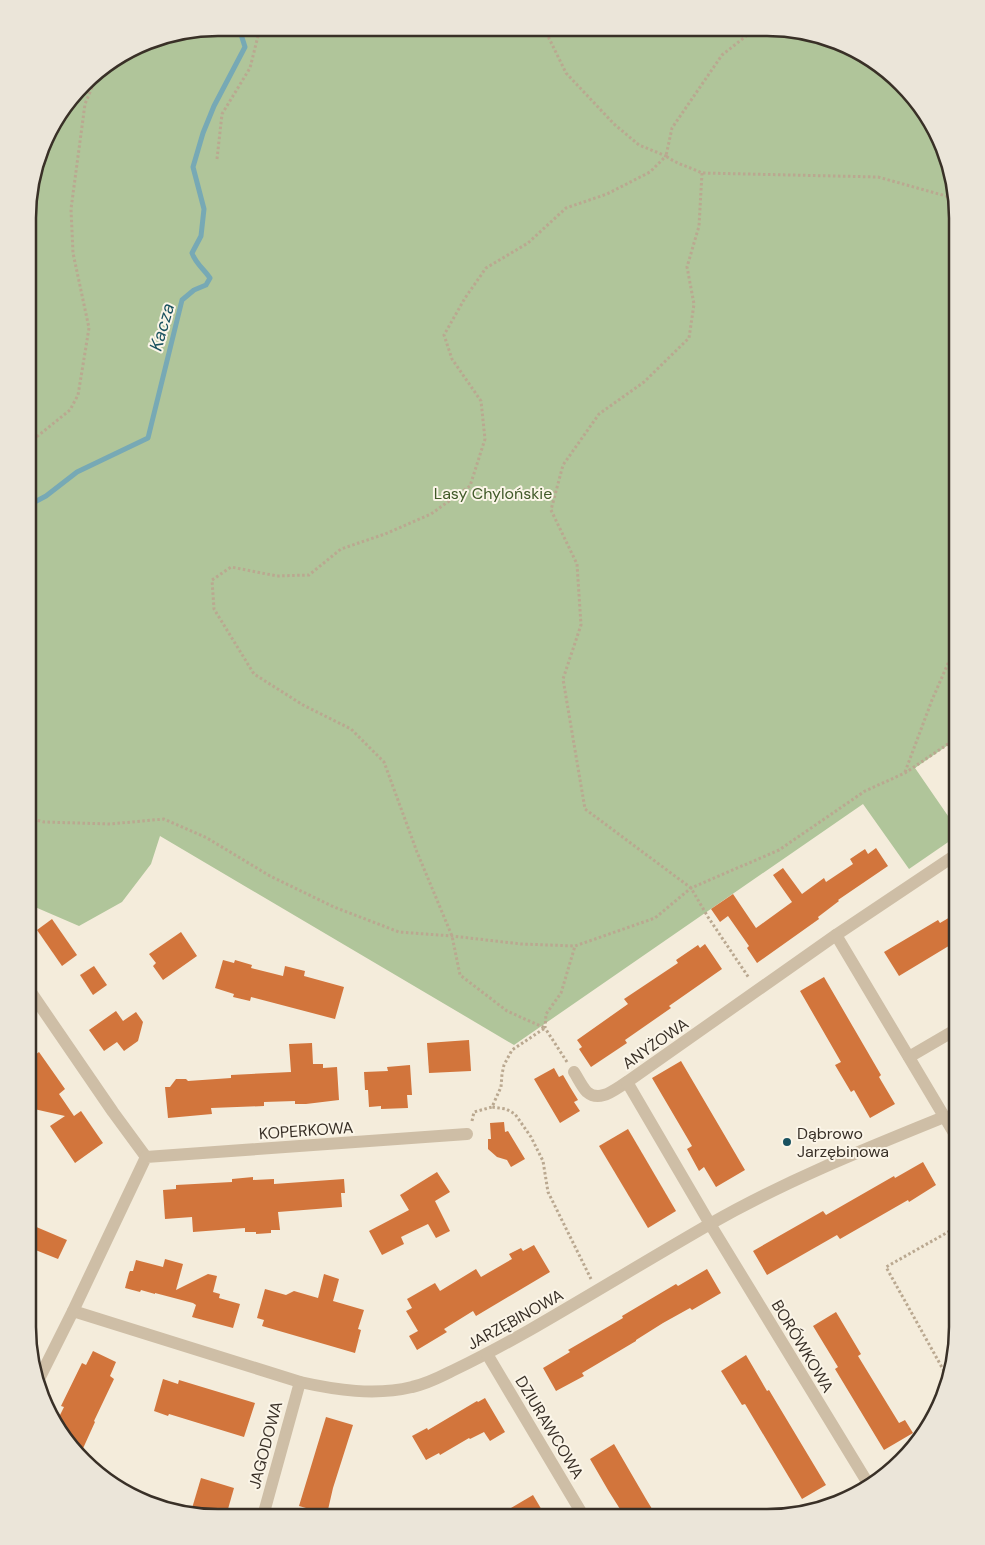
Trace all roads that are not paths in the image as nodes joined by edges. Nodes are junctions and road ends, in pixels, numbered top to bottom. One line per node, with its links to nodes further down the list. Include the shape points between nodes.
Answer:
1 (949, 859): 2 (street, ANYŻOWA)
2 (836, 935): 5 (street); 7 (street, ANYŻOWA)
3 (36, 1000): 11 (street)
4 (949, 1034): 5 (street)
5 (909, 1057): 8 (street)
6 (574, 1072): 7 (street, via 587,1092 596,1096 606,1095)
7 (626, 1082): 12 (street, ANYŻOWA)
8 (944, 1117): 9 (street); 12 (street, JARZĘBINOWA, via 822,1167)
9 (949, 1125)
10 (467, 1134): 11 (street, KOPERKOWA)
11 (146, 1158): 13 (street)
12 (710, 1224): 14 (street, JARZĘBINOWA); 17 (street, BORÓWKOWA)
13 (74, 1311): 15 (street); 16 (street, JARZĘBINOWA)
14 (487, 1354): 16 (street, JARZĘBINOWA, via 430,1381 397,1390 359,1391); 19 (street, DZIURAWCOWA)
15 (42, 1373)
16 (300, 1382): 18 (street, JAGODOWA)
17 (866, 1479)
18 (264, 1509)
19 (579, 1509)

